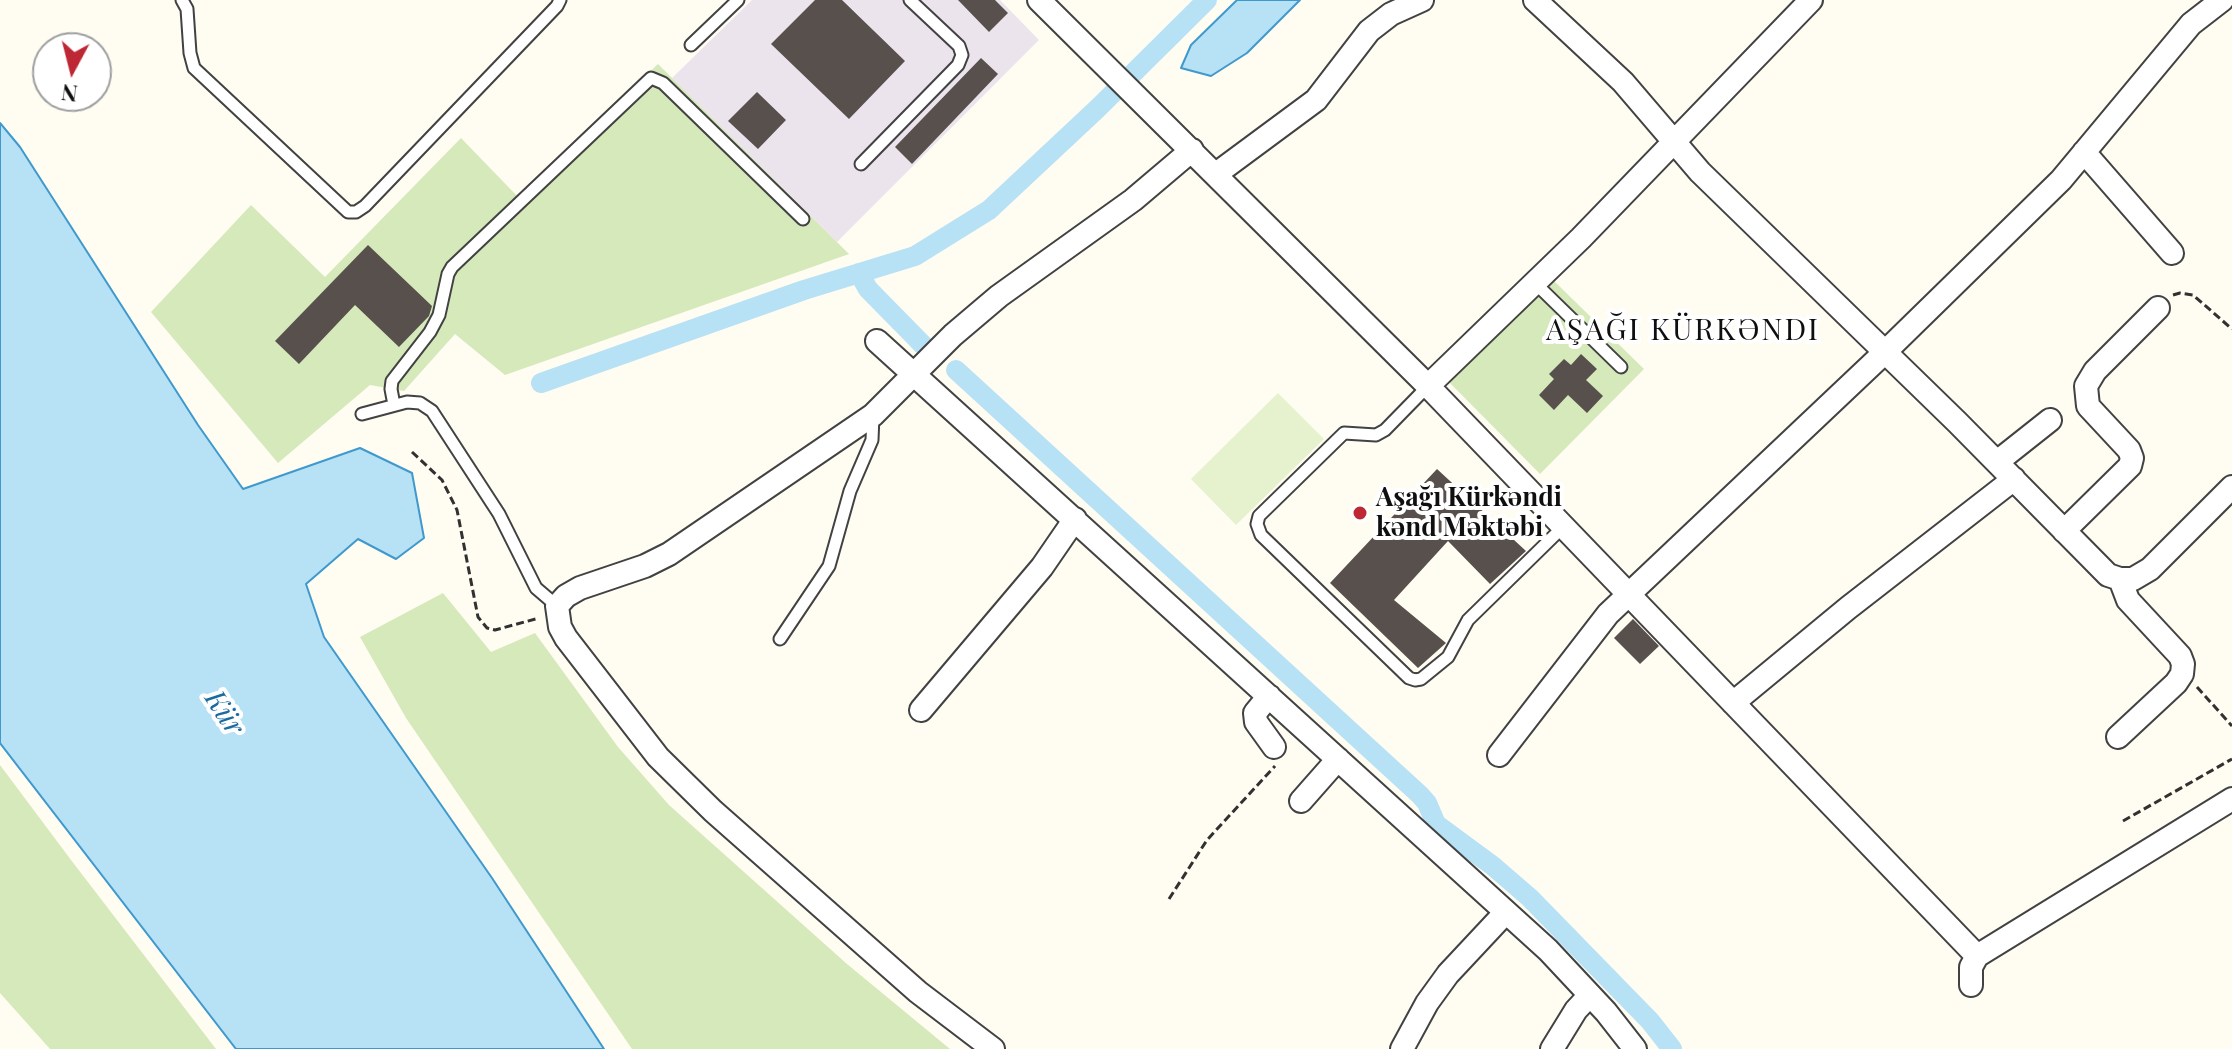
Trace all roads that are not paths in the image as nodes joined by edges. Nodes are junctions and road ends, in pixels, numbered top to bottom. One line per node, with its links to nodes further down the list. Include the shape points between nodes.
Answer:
1 (182, 0): 2 (lane, via 194,68 348,212 365,206)
2 (560, 0)
3 (738, 0): 10 (lane)
4 (910, 0): 14 (lane, via 959,46 962,55)
5 (1039, 0): 12 (street)
6 (1422, 0): 15 (street, via 1369,31 1316,100)
7 (1535, 0): 11 (street, via 1623,82)
8 (1811, 0): 11 (street)
9 (2222, 0): 13 (street, via 2191,24)
10 (691, 45)
11 (1673, 142): 18 (street); 21 (street)
12 (1192, 150): 15 (street); 23 (street, via 1133,200 999,296)
13 (2084, 152): 17 (street); 21 (street)
14 (861, 164)
15 (1216, 174): 24 (street)
16 (803, 219): 25 (lane, via 663,83 651,78 452,267 439,315 392,381)
17 (2172, 253)
18 (1535, 283): 22 (lane); 24 (street)
19 (2158, 308): 34 (street, via 2086,386 2088,406 2132,458)
20 (877, 341): 23 (street)
21 (1884, 353): 29 (street); 36 (street)
22 (1621, 367)
23 (914, 375): 27 (street); 32 (street)
24 (1428, 386): 33 (street); 33 (lane, via 1385,430 1376,435 1344,433 1259,516 1261,535 1415,680 1448,657 1468,620)
25 (394, 405): 26 (lane); 37 (lane, via 420,403 432,411 499,514 536,588)
26 (362, 414)
27 (873, 415): 37 (street, via 669,554 580,588); 38 (lane, via 872,440 850,491 829,566)
28 (2050, 420): 29 (street)
29 (1997, 462): 30 (street)
30 (2014, 479): 34 (street); 40 (street)
31 (2232, 487): 35 (street, via 2150,569 2133,579)
32 (1075, 519): 39 (street); 41 (street, via 1034,577)
33 (1564, 526): 36 (street)
34 (2064, 531): 35 (street, via 2108,575)
35 (2120, 579): 42 (street, via 2128,600 2183,664 2176,683)
36 (1630, 594): 40 (street); 44 (street, via 1596,628)
37 (557, 610): 52 (street, via 566,638 658,757 918,992)
38 (780, 639)
39 (1269, 696): 43 (street, via 1255,713 1256,722); 45 (street)
40 (1733, 703): 49 (street)
41 (921, 710)
42 (2118, 737)
43 (1276, 755)
44 (1499, 755)
45 (1338, 759): 47 (street); 48 (street)
46 (2232, 799): 49 (street)
47 (1301, 801)
48 (1506, 912): 51 (street); 53 (street, via 1448,974)
49 (1977, 956): 50 (street)
50 (1971, 985)
51 (1590, 995): 54 (street); 55 (street)
52 (993, 1049)
53 (1402, 1049)
54 (1552, 1049)
55 (1635, 1049)

